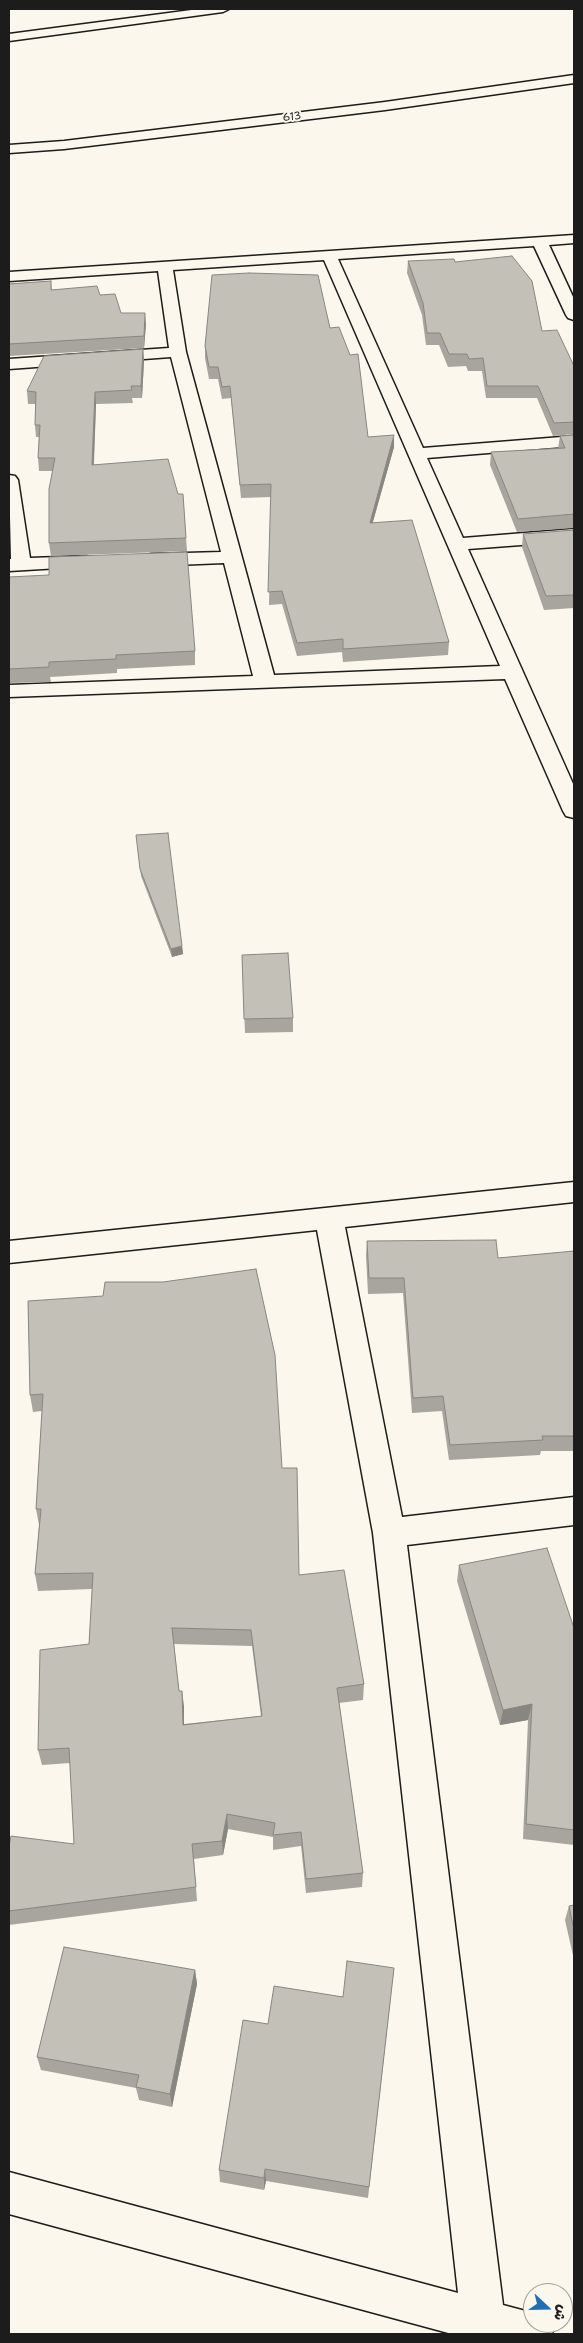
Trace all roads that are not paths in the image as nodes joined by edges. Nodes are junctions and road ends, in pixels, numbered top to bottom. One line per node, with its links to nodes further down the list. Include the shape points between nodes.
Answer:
1 (223, 9): 2 (main road)
2 (9, 38)
3 (574, 79): 4 (main road, 613, via 386,106)
4 (9, 149)
5 (574, 239): 6 (main road)
6 (540, 242): 7 (main road); 10 (main road)
7 (329, 255): 8 (main road); 14 (main road)
8 (165, 266): 9 (main road); 11 (main road)
9 (9, 276)
10 (574, 315)
11 (178, 352): 12 (main road); 18 (main road)
12 (9, 364)
13 (574, 441): 14 (main road)
14 (417, 454): 17 (main road)
15 (9, 480): 21 (main road)
16 (574, 535): 17 (main road)
17 (457, 544): 22 (main road)
18 (232, 557): 19 (main road); 23 (main road)
19 (136, 561)
20 (108, 562): 21 (main road)
21 (15, 565)
22 (514, 672): 23 (main road); 25 (main road)
23 (265, 681): 24 (main road)
24 (9, 691)
25 (574, 811)
26 (574, 1192): 27 (main road)
27 (330, 1219): 28 (main road); 30 (main road)
28 (9, 1252)
29 (574, 1511): 30 (main road)
30 (389, 1532): 32 (main road)
31 (9, 2193): 32 (main road)
32 (483, 2321): 33 (main road)
33 (531, 2334)

